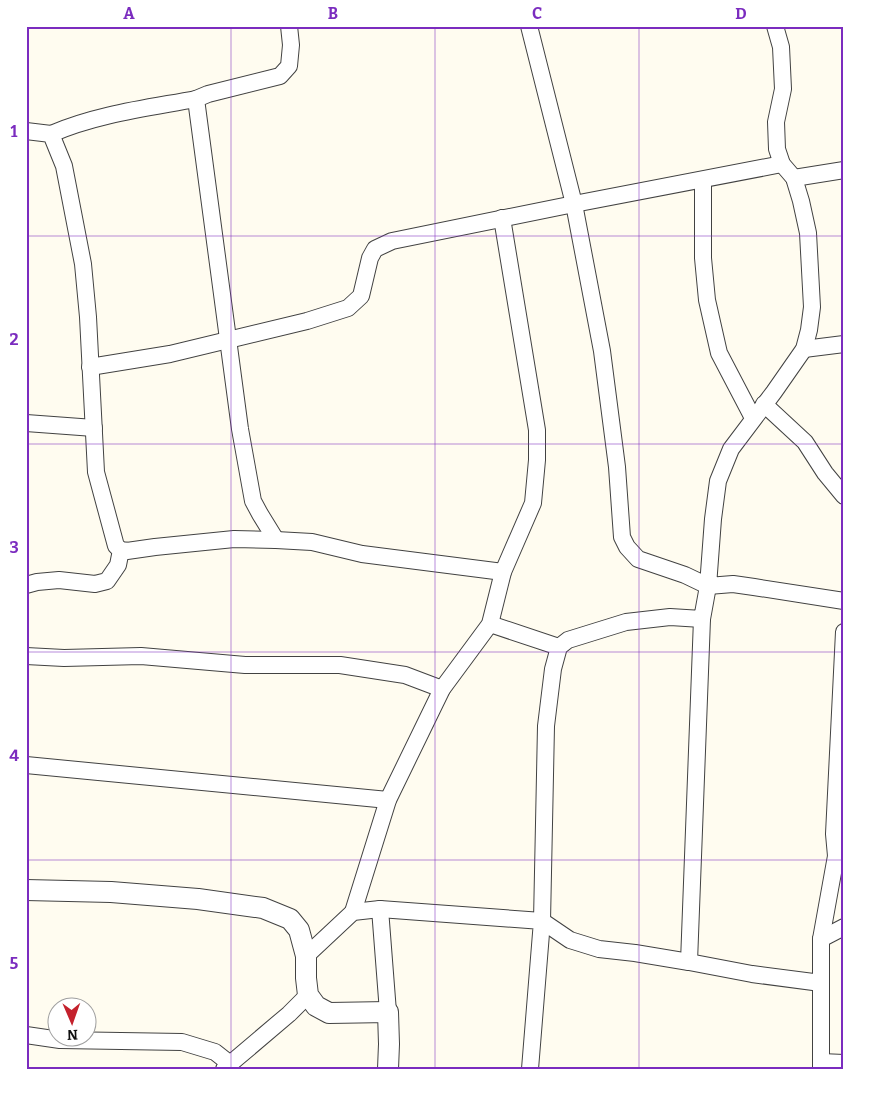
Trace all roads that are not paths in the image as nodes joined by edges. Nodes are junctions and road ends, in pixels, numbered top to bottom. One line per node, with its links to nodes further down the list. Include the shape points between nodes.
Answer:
1 (289, 26): 4 (street, via 290,66 280,76)
2 (529, 26): 11 (street)
3 (775, 26): 7 (street, via 781,47 783,89 776,122 776,149)
4 (196, 99): 6 (street, via 112,114); 13 (street)
5 (26, 131): 6 (street)
6 (51, 134): 16 (street, via 64,166 83,264)
7 (782, 164): 9 (street); 10 (street)
8 (844, 170): 9 (street)
9 (794, 178): 15 (street, via 808,233 812,307)
10 (703, 180): 11 (street); 18 (street, via 703,258 719,353)
11 (574, 204): 12 (street); 26 (street, via 602,351 617,467 622,537 638,559)
12 (502, 218): 13 (street, via 392,241 375,249 361,296 348,308); 24 (street, via 537,437 533,503)
13 (229, 340): 16 (street); 22 (street, via 253,501)
14 (844, 344): 15 (street)
15 (804, 348): 17 (street)
16 (90, 367): 20 (street)
17 (764, 404): 18 (street); 21 (street, via 805,442)
18 (754, 418): 26 (street, via 731,449 718,481)
19 (26, 424): 20 (street)
20 (94, 428): 23 (street, via 96,472 113,538)
21 (844, 496)
22 (276, 540): 23 (street, via 234,539 128,552); 24 (street, via 312,542 362,554)
23 (121, 550): 25 (street, via 118,565 107,581 95,584 60,580)
24 (503, 572): 29 (street)
25 (26, 585)
26 (708, 586): 27 (street, via 733,584); 28 (street)
27 (844, 601)
28 (702, 619): 31 (street, via 670,616 626,622 568,640); 44 (street)
29 (490, 624): 31 (street); 33 (street)
30 (844, 632): 36 (street, via 834,834)
31 (559, 647): 40 (street, via 546,726)
32 (26, 656): 33 (street, via 140,656 246,665 340,665 405,675)
33 (442, 689): 35 (street)
34 (26, 765): 35 (street)
35 (388, 800): 39 (street)
36 (840, 860): 42 (street)
37 (26, 890): 43 (street, via 111,892 263,908 290,919 300,930)
38 (380, 909): 39 (street); 40 (street); 47 (street)
39 (353, 912): 43 (street)
40 (542, 921): 44 (street, via 570,940 599,949); 53 (street)
41 (844, 928): 42 (street)
42 (822, 939): 45 (street)
43 (306, 956): 46 (street)
44 (689, 962): 45 (street)
45 (821, 983): 50 (street)
46 (308, 995): 47 (street, via 316,1006 329,1013); 51 (street)
47 (388, 1012): 52 (street)
48 (26, 1035): 51 (street, via 60,1040 182,1042 215,1052)
49 (844, 1062): 50 (street)
50 (821, 1065)
51 (227, 1066)
52 (388, 1069)
53 (530, 1069)

